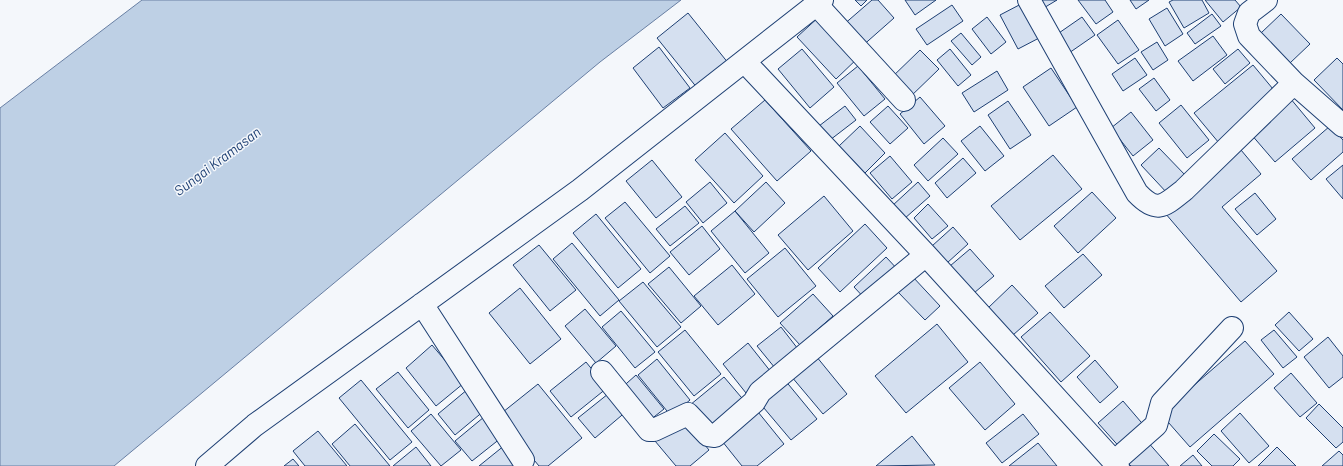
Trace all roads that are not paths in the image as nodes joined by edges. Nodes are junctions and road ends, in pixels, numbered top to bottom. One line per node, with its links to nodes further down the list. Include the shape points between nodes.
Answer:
1 (1029, 0): 5 (street, via 1137,193 1147,204 1157,207 1167,204)
2 (1266, 0): 5 (street, via 1249,13 1245,24 1249,36)
3 (819, 2): 4 (street); 6 (street)
4 (745, 62): 8 (street); 9 (street, via 580,190)
5 (1294, 83): 7 (street)
6 (904, 100)
7 (1343, 126)
8 (926, 255): 11 (street, via 760,392 754,402 715,436 708,435 688,414 649,430); 13 (street)
9 (422, 304): 12 (street); 14 (street, via 255,425)
10 (1232, 328): 13 (street, via 1162,403 1158,422 1152,430)
11 (602, 372)
12 (522, 460)
13 (1116, 464)
14 (207, 466)

